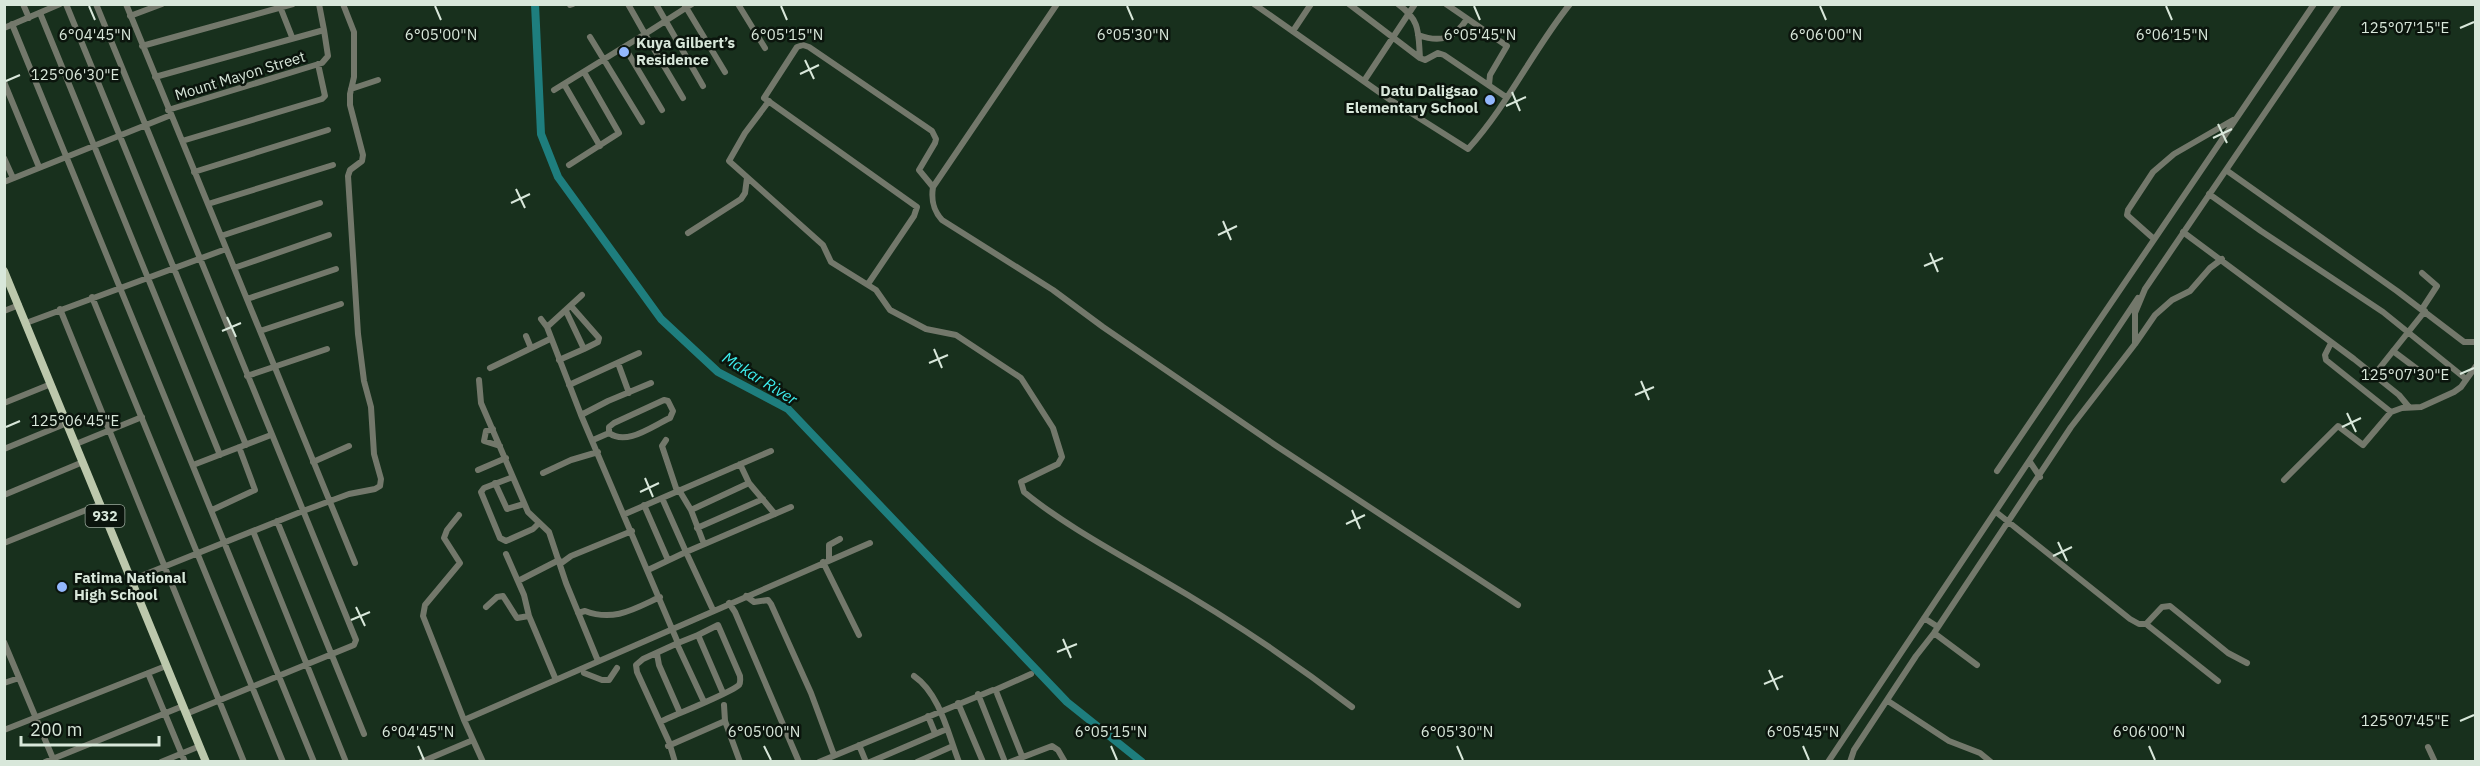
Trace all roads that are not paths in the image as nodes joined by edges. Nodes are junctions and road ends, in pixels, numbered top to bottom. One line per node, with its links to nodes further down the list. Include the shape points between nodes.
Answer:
1 (23, 4): 28 (street)
2 (60, 4): 25 (street)
3 (66, 4): 68 (street)
4 (96, 4): 66 (street)
5 (126, 4): 27 (street)
6 (162, 4): 27 (street)
7 (293, 4): 23 (street)
8 (319, 4): 33 (street)
9 (343, 4): 57 (street, via 354,32)
10 (628, 4): 35 (street)
11 (656, 4): 30 (street)
12 (738, 4): 43 (street)
13 (1057, 4): 82 (street)
14 (1254, 4): 34 (street)
15 (1311, 4): 34 (street)
16 (1349, 4): 39 (street)
17 (1398, 4): 26 (street)
18 (1415, 4): 26 (street)
19 (1446, 4): 29 (street)
20 (1570, 4): 59 (street)
21 (2314, 4): 64 (street)
22 (2338, 4): 77 (street)
23 (280, 6): 38 (street); 41 (street)
24 (687, 6): 30 (street); 49 (street)
25 (40, 13): 28 (street); 70 (street)
26 (1410, 13): 36 (street); 39 (street)
27 (130, 16): 41 (street)
28 (29, 18): 31 (street)
29 (1467, 19): 40 (street, via 1454,35); 55 (street, via 1507,46 1490,75)
30 (666, 22): 35 (street); 56 (street)
31 (12, 24): 32 (street); 72 (street)
32 (4, 28)
33 (324, 30): 38 (street); 47 (street, via 328,56)
34 (1293, 31): 52 (street)
35 (645, 34): 42 (street); 60 (street)
36 (1418, 35): 40 (street); 45 (street)
37 (590, 37): 46 (street)
38 (292, 38): 50 (street)
39 (1393, 39): 45 (street); 52 (street)
40 (1442, 40): 44 (street)
41 (142, 46): 50 (street)
42 (624, 48): 46 (street); 62 (street)
43 (765, 48)
44 (1438, 53): 45 (street, via 1425,60); 55 (street)
45 (1420, 58)
46 (604, 59): 48 (street); 65 (street)
47 (318, 64): 63 (street, Mount Mayon Street); 69 (street, via 325,96 322,99)
48 (584, 72): 54 (street); 71 (street, via 619,131)
49 (725, 72)
50 (155, 77): 63 (street)
51 (378, 80): 57 (street)
52 (1364, 81): 59 (street, via 1468,149)
53 (4, 82): 76 (street)
54 (564, 84): 58 (street); 71 (street)
55 (1489, 85): 59 (street)
56 (704, 86)
57 (351, 89): 180 (street, via 350,105 363,155 362,162 348,176 357,329 381,479 375,489)
58 (554, 90)
59 (1506, 97)
60 (683, 98)
61 (769, 101): 80 (street, via 729,161); 82 (street, via 764,98 797,47 806,45 932,131 935,143 919,170); 100 (street, via 916,204 914,216)
62 (662, 110)
63 (170, 112): 66 (street, Mount Mayon Street); 69 (street)
64 (2238, 116): 90 (street); 90 (street, via 2174,154 2154,172 2133,202 2127,215)
65 (642, 122)
66 (145, 125): 68 (street, Mount Mayon Street); 92 (street)
67 (327, 130): 78 (street)
68 (119, 135): 70 (street, Mount Mayon Street); 94 (street)
69 (182, 141): 78 (street)
70 (94, 146): 72 (street, Mount Mayon Street); 99 (street)
71 (600, 146): 75 (street)
72 (67, 156): 76 (street, Mount Mayon Street); 101 (street)
73 (4, 158): 79 (street)
74 (333, 165): 85 (street)
75 (569, 165)
76 (39, 167): 79 (street, Mount Mayon Street)
77 (2226, 170): 83 (street); 110 (street)
78 (194, 172): 85 (street)
79 (13, 178): 81 (street, Mount Mayon Street)
80 (747, 178): 87 (street, via 741,199); 100 (street, via 823,245 831,262)
81 (4, 182)
82 (933, 187): 219 (street, via 934,209 942,220 1053,290 1275,445)
83 (2209, 194): 86 (street); 116 (street)
84 (320, 203): 89 (street)
85 (208, 204): 89 (street)
86 (2183, 232): 93 (street); 102 (street)
87 (688, 234)
88 (329, 235): 95 (street)
89 (220, 236): 91 (street)
90 (2154, 239): 169 (street)
91 (226, 249): 92 (street); 95 (street)
92 (200, 258): 94 (street); 134 (street)
93 (2222, 259): 120 (street); 121 (street, via 2187,293 2155,315)
94 (173, 268): 99 (street); 154 (street)
95 (234, 268): 105 (street)
96 (336, 269): 105 (street)
97 (4, 271): 107 (main road, 932)
98 (2422, 273): 110 (street, via 2438,286)
99 (147, 276): 101 (street); 161 (street)
100 (868, 284): 259 (street, via 890,310 926,329 956,335 1021,378 1053,428 1062,457 1058,464 1021,482 1024,492 1116,554 1187,594)
101 (120, 287): 104 (street); 167 (street)
102 (2145, 289): 121 (street, via 2135,313); 165 (street)
103 (582, 295): 108 (street)
104 (92, 297): 109 (street); 145 (street)
105 (247, 299): 115 (street)
106 (341, 304): 115 (street)
107 (19, 305): 111 (street); 113 (main road, 932)
108 (568, 308): 114 (street); 124 (street); 124 (street, via 599,338)
109 (60, 309): 113 (street); 148 (street)
110 (2423, 310): 116 (street); 119 (street, via 2464,342)
111 (4, 311)
112 (541, 319): 114 (street)
113 (26, 323): 138 (main road, 932)
114 (547, 327): 118 (street)
115 (260, 332): 129 (street)
116 (2409, 332): 125 (street); 135 (street)
117 (526, 336): 122 (street)
118 (550, 339): 122 (street); 127 (street)
119 (2475, 342)
120 (2331, 343): 133 (street); 143 (street, via 2326,360)
121 (2135, 344): 172 (street, via 2071,427)
122 (531, 348): 131 (street)
123 (327, 349): 129 (street)
124 (584, 349): 127 (street)
125 (2393, 351): 132 (street); 133 (street)
126 (639, 353): 128 (street)
127 (559, 360): 139 (street)
128 (618, 363): 139 (street); 140 (street)
129 (274, 366): 134 (street); 164 (street)
130 (2475, 366): 135 (street)
131 (490, 368)
132 (2421, 372)
133 (2374, 375): 142 (street)
134 (247, 376): 150 (street)
135 (2466, 379): 142 (street, via 2454,392 2418,408)
136 (479, 380): 147 (street, via 480,399)
137 (651, 383): 140 (street)
138 (51, 384): 141 (street); 146 (main road, 932)
139 (569, 385): 144 (street)
140 (629, 393): 144 (street)
141 (4, 403)
142 (2409, 407): 143 (street)
143 (2391, 412): 173 (street, via 2363,445 2338,426)
144 (581, 415): 151 (street)
145 (142, 417): 148 (street); 204 (street)
146 (67, 423): 153 (main road, 932); 158 (street)
147 (493, 429): 156 (street); 156 (street, via 486,431 484,441)
148 (108, 431): 153 (street); 210 (street)
149 (609, 434): 149 (street, via 626,438 670,418 673,414 669,403 662,401 614,423); 151 (street)
150 (271, 435): 154 (street); 186 (street)
151 (593, 440): 160 (street)
152 (666, 440): 176 (street, via 662,446)
153 (76, 444): 163 (main road, 932)
154 (246, 445): 157 (street)
155 (349, 446): 164 (street)
156 (500, 446): 162 (street)
157 (239, 447): 161 (street); 185 (street, via 255,490)
158 (4, 449)
159 (771, 451): 166 (street)
160 (598, 452): 170 (street); 189 (street)
161 (220, 455): 167 (street)
162 (506, 458): 168 (street); 171 (street)
163 (83, 462): 177 (street); 181 (main road, 932)
164 (313, 462): 180 (street)
165 (2030, 462): 172 (street); 188 (street)
166 (740, 464): 175 (street); 176 (street)
167 (194, 465): 185 (street)
168 (478, 470)
169 (1997, 471)
170 (543, 472)
171 (513, 477): 174 (street); 182 (street)
172 (2040, 477): 194 (street)
173 (2284, 480)
174 (495, 483): 182 (street, via 507,509); 193 (street, via 481,492 502,540)
175 (749, 483): 179 (street); 187 (street)
176 (678, 490): 178 (street); 187 (street)
177 (4, 495)
178 (662, 498): 183 (street); 203 (street)
179 (763, 499): 190 (street); 195 (street)
180 (329, 501): 186 (street); 209 (street)
181 (100, 504): 200 (street); 212 (main road, 932)
182 (524, 504): 193 (street)
183 (644, 506): 189 (street); 206 (street)
184 (791, 507): 190 (street)
185 (212, 510): 199 (street)
186 (303, 510): 192 (street); 233 (street, via 355,637 354,645)
187 (691, 510): 195 (street)
188 (1996, 512): 194 (street); 224 (street)
189 (625, 514): 197 (street)
190 (775, 514): 202 (street)
191 (459, 515): 266 (street, via 444,538 460,563 423,612)
192 (277, 521): 196 (street); 233 (street)
193 (539, 523): 208 (street, via 549,532)
194 (2009, 523): 225 (street, via 2130,619); 228 (street)
195 (698, 528): 202 (street)
196 (253, 531): 199 (street); 239 (street)
197 (632, 531): 208 (street); 211 (street)
198 (840, 539): 207 (street, via 829,545)
199 (225, 542): 204 (street); 244 (street)
200 (4, 543)
201 (870, 543): 207 (street)
202 (704, 544): 203 (street)
203 (686, 552): 206 (street); 221 (street)
204 (197, 554): 210 (street); 250 (street)
205 (506, 554): 213 (street)
206 (668, 560): 211 (street)
207 (826, 561): 214 (street); 230 (street)
208 (560, 562): 213 (street); 222 (street)
209 (355, 563)
210 (165, 567): 212 (street); 254 (street)
211 (648, 570): 216 (street)
212 (131, 580): 238 (main road, 932)
213 (518, 581): 223 (street)
214 (769, 587): 215 (street); 217 (street)
215 (747, 596): 217 (street, via 756,602); 218 (street)
216 (660, 597): 222 (street, via 621,614); 227 (street)
217 (768, 600): 280 (street, via 811,693)
218 (729, 603): 221 (street); 297 (street)
219 (1518, 605)
220 (486, 607): 223 (street, via 503,596 517,618)
221 (712, 610): 226 (street); 227 (street)
222 (578, 613): 235 (street)
223 (529, 616): 247 (street)
224 (1924, 618): 228 (street); 306 (street)
225 (2146, 624): 236 (street, via 2162,607 2170,606 2228,653); 248 (street)
226 (718, 625): 229 (street); 252 (street, via 741,680 738,686)
227 (673, 627): 232 (street); 235 (street)
228 (1936, 630): 237 (street); 255 (street)
229 (698, 635): 232 (street); 252 (street)
230 (859, 636)
231 (4, 642): 246 (street)
232 (678, 643): 234 (street); 256 (street)
233 (332, 654): 239 (street); 272 (street)
234 (657, 654): 262 (street); 268 (street, via 636,665)
235 (598, 662): 247 (street)
236 (2247, 663)
237 (1977, 665)
238 (166, 666): 241 (street); 260 (main road, 932)
239 (306, 666): 244 (street); 292 (street)
240 (617, 668): 242 (street, via 609,680)
241 (148, 673): 263 (street); 265 (street)
242 (584, 673)
243 (1031, 674): 251 (street)
244 (280, 676): 250 (street); 291 (street)
245 (914, 676): 261 (street, via 926,687)
246 (19, 678): 249 (street); 265 (street)
247 (555, 680): 266 (street)
248 (2218, 681)
249 (4, 683)
250 (253, 687): 254 (street); 290 (street)
251 (995, 690): 253 (street); 281 (street)
252 (723, 693): 256 (street)
253 (978, 694): 257 (street); 303 (street)
254 (219, 700): 260 (street); 289 (street)
255 (1888, 701): 307 (street); 308 (street, via 1948,741 1980,753)
256 (704, 702): 262 (street)
257 (958, 703): 261 (street); 302 (street)
258 (724, 705): 267 (street)
259 (1352, 707)
260 (185, 710): 263 (street); 274 (main road, 932)
261 (940, 711): 264 (street); 269 (street)
262 (680, 713): 268 (street)
263 (165, 714): 279 (street); 284 (street)
264 (928, 716): 271 (street); 276 (street)
265 (36, 717): 270 (street); 284 (street)
266 (464, 720): 273 (street)
267 (725, 721): 275 (street); 296 (street)
268 (660, 722): 275 (street)
269 (947, 729): 271 (street); 277 (street)
270 (4, 730)
271 (934, 733): 283 (street)
272 (364, 734)
273 (473, 740): 282 (street); 294 (street)
274 (200, 746): 279 (street); 288 (main road, 932)
275 (668, 746): 295 (street)
276 (858, 746): 280 (street); 299 (street)
277 (953, 746): 300 (street); 301 (street)
278 (2428, 747): 309 (street)
279 (182, 753): 286 (street); 287 (street)
280 (834, 755): 298 (street)
281 (1022, 756): 304 (street); 305 (street, via 1052,746)
282 (432, 759): 293 (street)
283 (886, 759): 299 (street)
284 (53, 760): 285 (street)
285 (45, 762)
286 (161, 762)
287 (185, 762)
288 (206, 762)
289 (244, 762)
290 (283, 762)
291 (314, 762)
292 (346, 762)
293 (421, 762)
294 (483, 762)
295 (675, 762)
296 (740, 762)
297 (799, 762)
298 (819, 762)
299 (868, 762)
300 (917, 762)
301 (959, 762)
302 (983, 762)
303 (1005, 762)
304 (1010, 762)
305 (1065, 762)
306 (1828, 762)
307 (1850, 762)
308 (1991, 762)
309 (2435, 762)

